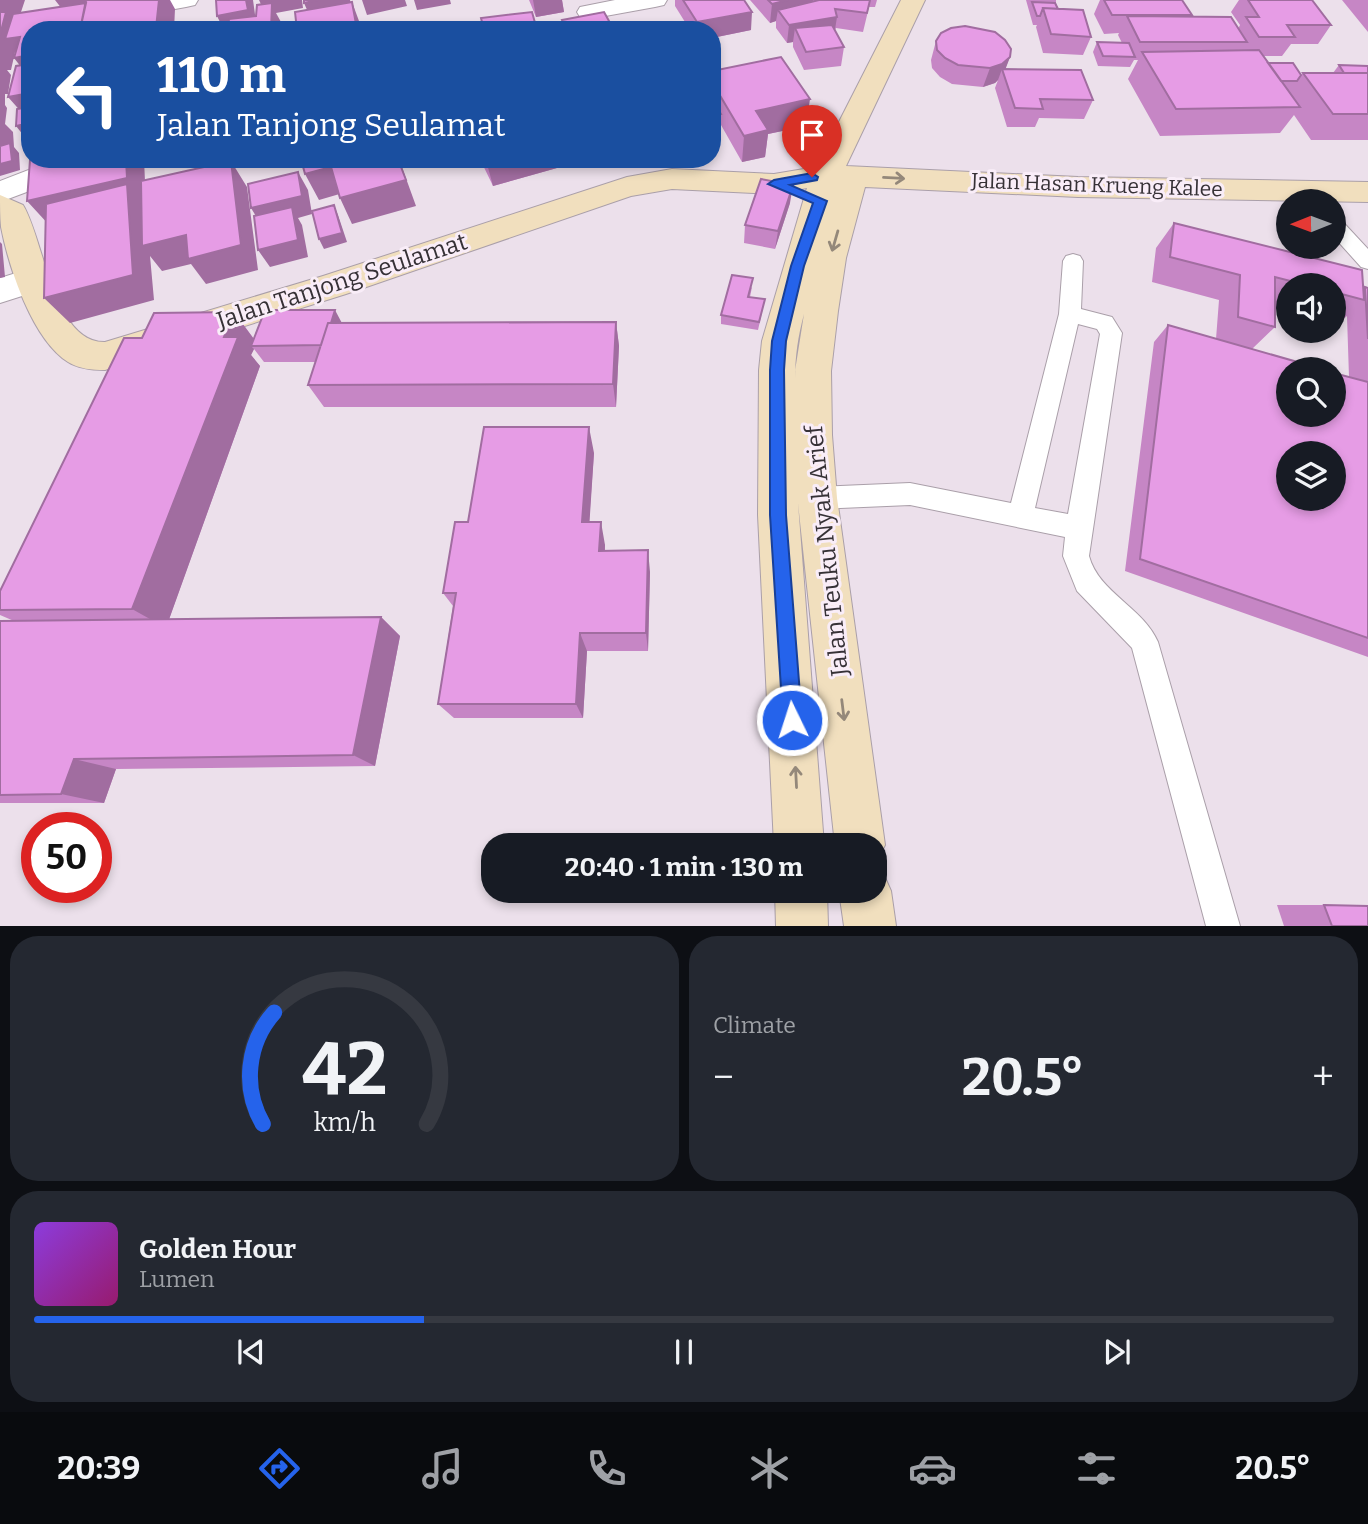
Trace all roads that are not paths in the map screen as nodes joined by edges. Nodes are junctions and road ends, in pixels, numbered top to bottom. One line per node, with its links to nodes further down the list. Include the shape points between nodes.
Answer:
1 (186, 0): 5 (street)
2 (655, 0): 4 (street)
3 (912, 0): 7 (street, Jalan Teuku Nyak Arief)
4 (589, 12)
5 (92, 17)
6 (63, 168): 8 (street)
7 (837, 181): 11 (street, Jalan Hasan Krueng Kalee, one-way to 11, via 1078,187); 14 (street, Jalan Hasan Krueng Kalee); 19 (street, Jalan Tanjong Seulamat, via 774,184 672,179 627,187 105,356 85,355 65,341); 22 (street, Jalan Teuku Nyak Arief, one-way to 22, via 813,371); 25 (street, Jalan Teuku Nyak Arief, one-way to 7, via 778,515 777,370 779,341 798,266)
8 (0, 192)
9 (1368, 192): 10 (street, Jalan Hasan Krueng Kalee)
10 (1346, 196)
11 (1276, 198)
12 (0, 205): 19 (street, Jalan Tanjong Seulamat, via 12,212)
13 (1346, 207): 15 (street, Jalan Hasan Krueng Kalee)
14 (1276, 210)
15 (1368, 213)
16 (1346, 238): 18 (lane)
17 (1073, 261): 21 (lane)
18 (1368, 262)
19 (32, 280): 20 (street)
20 (0, 291)
21 (1070, 314): 23 (lane); 24 (lane, via 1104,323 1111,333)
22 (817, 498): 23 (lane, via 910,494); 26 (street, Jalan Teuku Nyak Arief, one-way to 26)
23 (1020, 518): 24 (lane)
24 (1079, 528): 31 (lane, via 1076,556 1083,576 1144,642)
25 (798, 833)
26 (859, 833)
27 (801, 903): 29 (street)
28 (867, 903): 30 (street)
29 (802, 926)
30 (870, 926)
31 (1223, 926)

